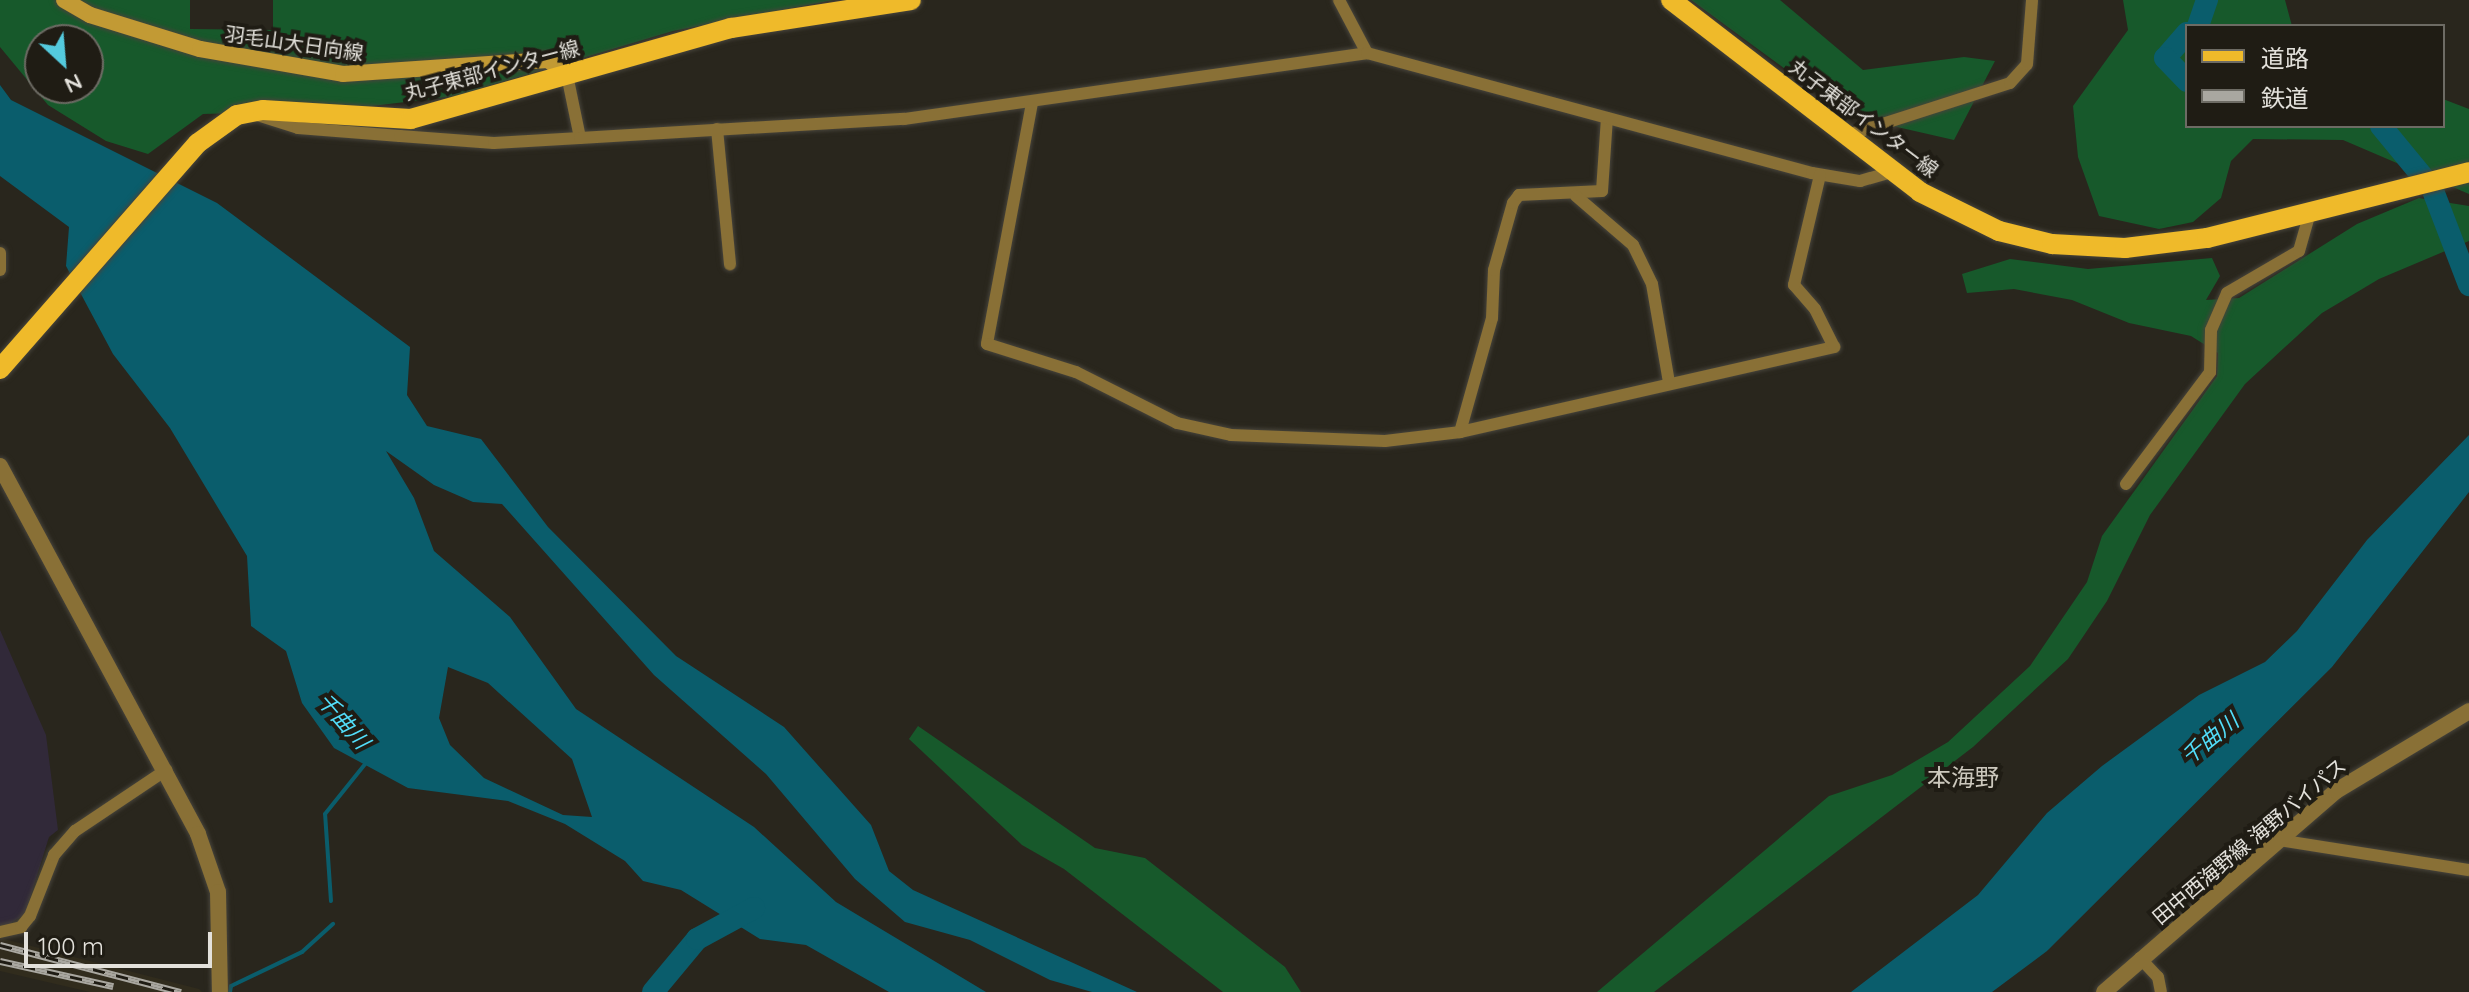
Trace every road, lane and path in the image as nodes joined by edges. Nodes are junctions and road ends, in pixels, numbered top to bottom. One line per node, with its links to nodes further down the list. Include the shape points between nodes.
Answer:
1 (64, 0): 7 (main road, 羽毛山大日向線, via 90,15 200,49 343,74 548,60)
2 (911, 0): 7 (main road, 丸子東部インター線, via 772,19)
3 (1339, 0): 6 (street)
4 (1671, 0): 12 (main road, 丸子東部インター線)
5 (2032, 0): 12 (street, via 2027,64 2010,83)
6 (1367, 53): 8 (street); 10 (street)
7 (567, 75): 9 (main road, 丸子東部インター線, via 411,119); 13 (street)
8 (1032, 103): 11 (street, via 904,119); 24 (street, via 987,344 1076,372 1177,423 1231,435 1385,441)
9 (249, 112): 13 (street, via 313,130 494,143); 22 (main road, 丸子東部インター線, via 214,127 179,163)
10 (1607, 118): 16 (street); 17 (street, via 1602,191)
11 (717, 129): 13 (street); 20 (street)
12 (1845, 136): 14 (main road, 丸子東部インター線)
13 (580, 138)
14 (1891, 172): 16 (street, via 1860,181); 18 (main road, 丸子東部インター線, via 1999,231 2080,248 2185,241)
15 (2469, 172): 18 (main road, 丸子東部インター線)
16 (1820, 175): 23 (street, via 1794,285 1815,309 1834,347)
17 (1576, 196): 23 (street, via 1633,245 1652,284); 24 (street, via 1519,195 1513,203 1494,270 1492,318)
18 (2309, 215): 26 (street, via 2299,251 2227,293 2211,330 2210,372)
19 (0, 253): 21 (street)
20 (730, 264)
21 (0, 270)
22 (0, 369)
23 (1669, 382): 24 (street)
24 (1460, 432)
25 (0, 466): 27 (street)
26 (2126, 484)
27 (5, 485): 29 (street)
28 (2469, 711): 30 (street, 田中西海野線 海野バイパス, via 2355,777)
29 (166, 770): 32 (street, via 75,831 54,855 30,916 21,927); 34 (street, via 198,834 218,892)
30 (2279, 840): 31 (street); 33 (street, 田中西海野線 海野バイパス)
31 (2469, 870)
32 (0, 932)
33 (2140, 958): 35 (street, 田中西海野線 海野バイパス); 36 (street, via 2158,977)
34 (220, 992)
35 (2104, 992)
36 (2161, 992)

